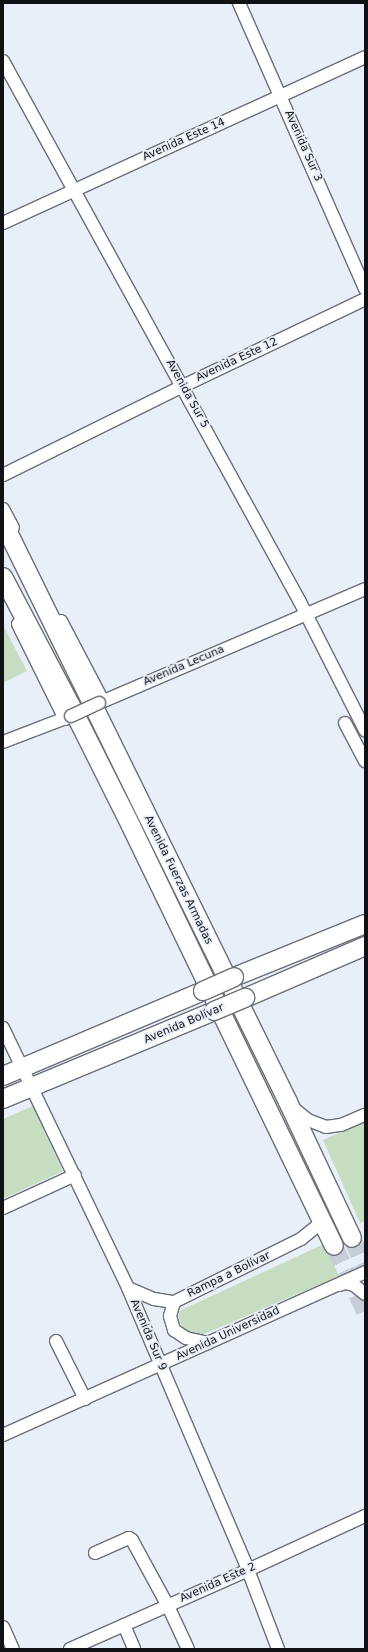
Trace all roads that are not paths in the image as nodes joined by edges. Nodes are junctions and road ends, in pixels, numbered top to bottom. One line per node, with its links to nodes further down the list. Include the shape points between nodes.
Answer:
1 (239, 3): 4 (street, Avenida Sur 3)
2 (365, 57): 4 (street, Avenida Este 14)
3 (3, 61): 5 (street, Avenida Sur 5)
4 (281, 96): 5 (street, Avenida Este 14); 7 (street, Avenida Sur 3)
5 (74, 190): 6 (street, Avenida Este 14); 9 (street, Avenida Sur 5)
6 (3, 223)
7 (365, 289)
8 (365, 299): 9 (street, Avenida Este 12)
9 (183, 386): 10 (street, Avenida Este 12); 16 (street, Avenida Sur 5)
10 (3, 475)
11 (3, 509): 17 (street)
12 (3, 522): 30 (main road, Avenida Fuerzas Armadas)
13 (3, 577): 34 (main road, Avenida Fuerzas Armadas, via 131,826)
14 (365, 589): 16 (street, Avenida Lecuna)
15 (3, 594): 18 (street)
16 (306, 614): 17 (street, Avenida Lecuna); 20 (street, Avenida Sur 5)
17 (101, 702): 18 (street, Avenida Lecuna, bridge)
18 (68, 717): 21 (street, Avenida Lecuna)
19 (345, 723): 22 (street)
20 (365, 730)
21 (3, 742)
22 (365, 761)
23 (365, 924): 26 (main road, bridge)
24 (365, 946): 28 (main road, Avenida Bolívar, bridge)
25 (3, 1028): 26 (street, Avenida Sur 9)
26 (21, 1068): 27 (main road); 28 (street, Avenida Sur 9)
27 (3, 1076)
28 (30, 1088): 29 (main road, Avenida Bolívar); 32 (street, Avenida Sur 9)
29 (3, 1099)
30 (288, 1102): 31 (street, via 308,1120 326,1127 337,1127); 35 (main road, Avenida Fuerzas Armadas)
31 (365, 1115)
32 (75, 1175): 33 (street); 39 (street, Avenida Sur 9)
33 (3, 1208)
34 (323, 1221): 36 (main road, Avenida Fuerzas Armadas); 41 (street, Rampa a Bolívar, via 301,1240)
35 (352, 1238)
36 (334, 1246)
37 (365, 1272): 38 (street, Avenida Universidad)
38 (330, 1287): 40 (street, via 345,1283 354,1285); 43 (street, Avenida Universidad)
39 (128, 1288): 41 (street, Rampa a Bolívar, via 154,1299); 44 (street, Avenida Sur 9)
40 (365, 1294)
41 (174, 1302): 43 (street, via 170,1316 174,1330 186,1338)
42 (56, 1341): 45 (street)
43 (207, 1344): 44 (street, Avenida Universidad)
44 (161, 1364): 45 (street, Avenida Universidad); 49 (street, Avenida Sur 9)
45 (85, 1398): 46 (street, Avenida Universidad)
46 (3, 1435)
47 (365, 1516): 49 (street, Avenida Este 2)
48 (95, 1553): 50 (street, via 129,1538 132,1540)
49 (248, 1570): 50 (street, Avenida Este 2); 57 (street, Avenida Sur 9)
50 (168, 1606): 51 (street, Avenida Este 2); 56 (street)
51 (124, 1625): 54 (street, Avenida Este 2); 55 (street)
52 (3, 1627): 53 (street)
53 (13, 1649)
54 (70, 1649)
55 (134, 1649)
56 (188, 1649)
57 (278, 1649)

